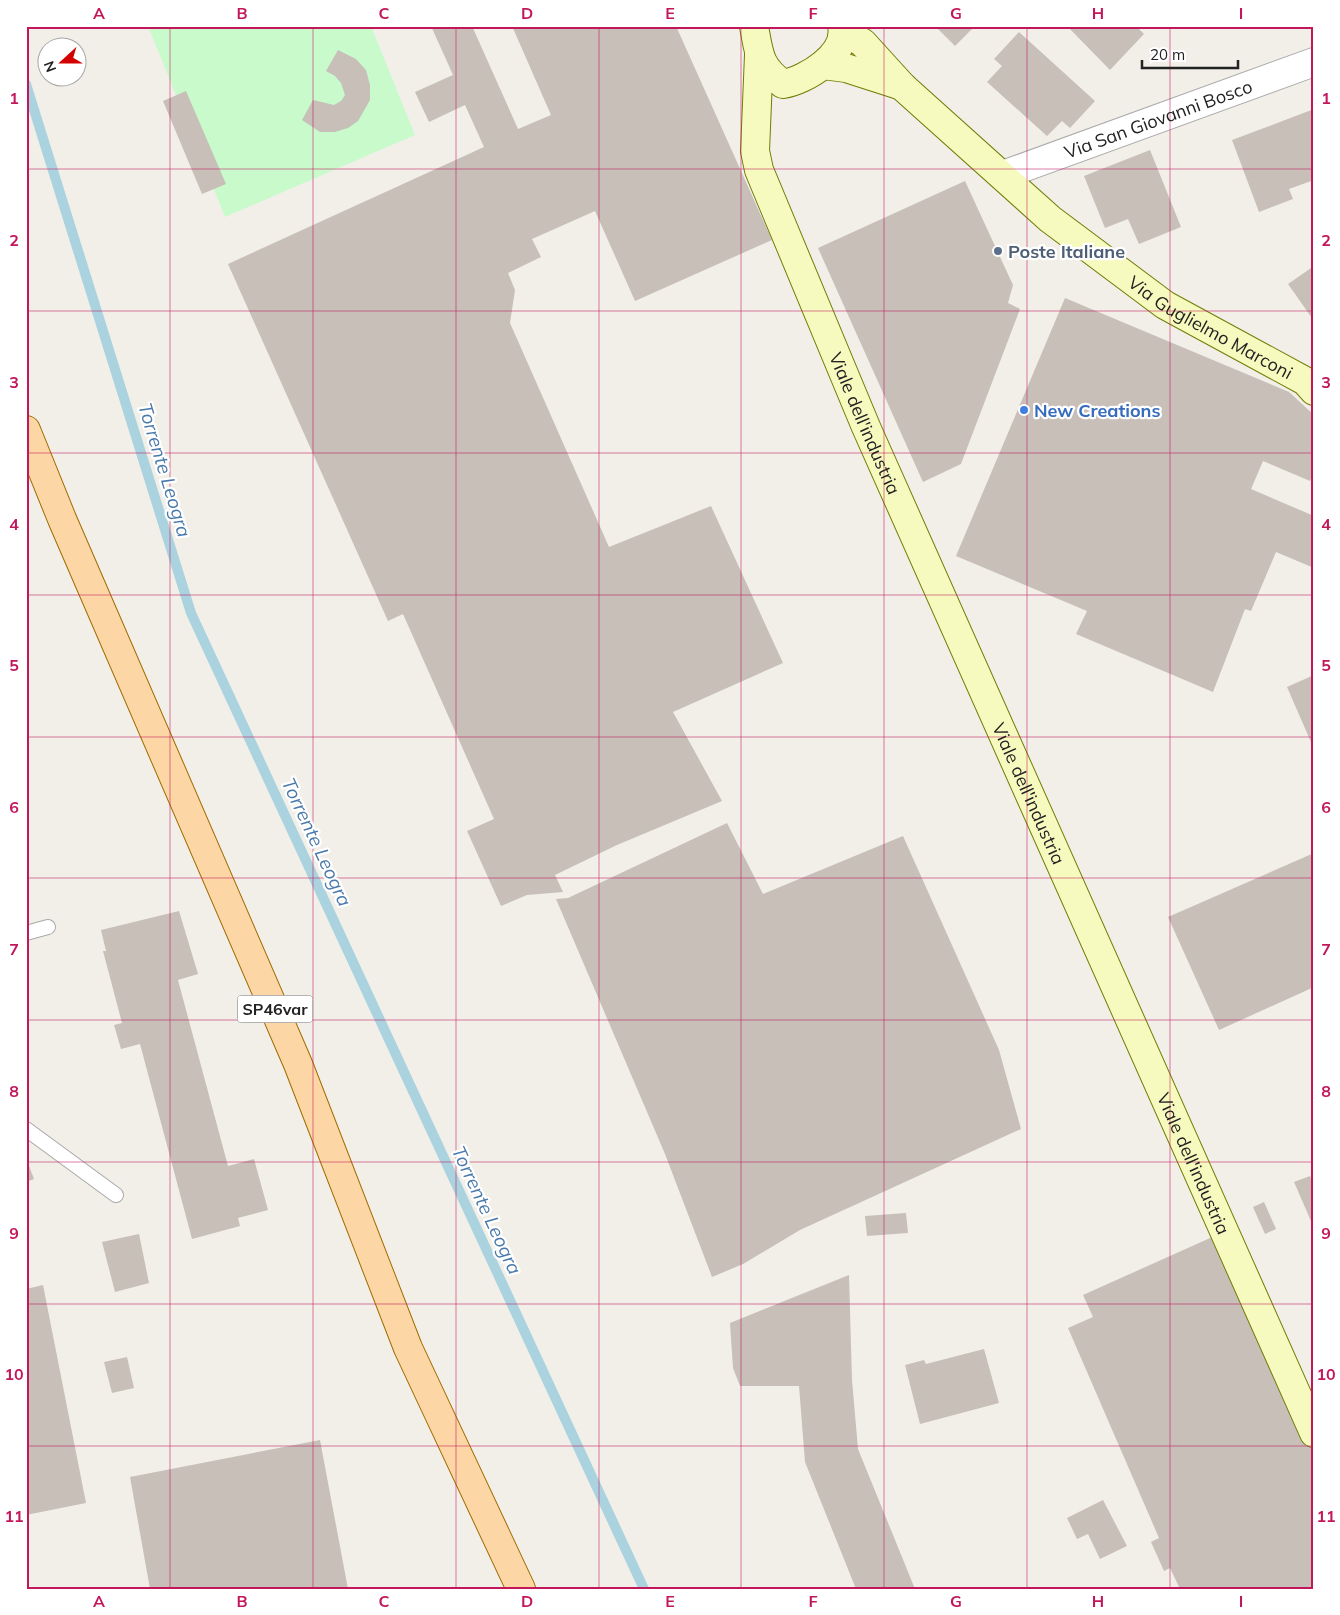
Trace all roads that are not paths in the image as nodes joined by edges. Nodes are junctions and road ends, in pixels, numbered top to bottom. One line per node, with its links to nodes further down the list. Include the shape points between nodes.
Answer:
1 (754, 26): 3 (street)
2 (843, 28): 5 (street, via 838,49); 7 (street, Via Guglielmo Marconi, via 863,43)
3 (759, 55): 6 (street, via 769,75 783,84); 8 (street, Viale dell'industria)
4 (1314, 62): 9 (street, Via San Giovanni Bosco)
5 (823, 65): 6 (street); 7 (street, Via Guglielmo Marconi, via 846,68)
6 (798, 81): 8 (street, via 773,104)
7 (903, 87): 9 (street, Via Guglielmo Marconi)
8 (755, 151): 16 (street, Viale dell'industria, via 759,170 866,427)
9 (1003, 175): 10 (street, Via Guglielmo Marconi, via 1050,219 1164,305 1305,381)
10 (1314, 391)
11 (26, 430): 17 (main road, SP46var, via 298,1064 408,1348)
12 (48, 927): 13 (lane)
13 (26, 933)
14 (26, 1129): 15 (lane)
15 (116, 1195)
16 (1314, 1433)
17 (521, 1589)

